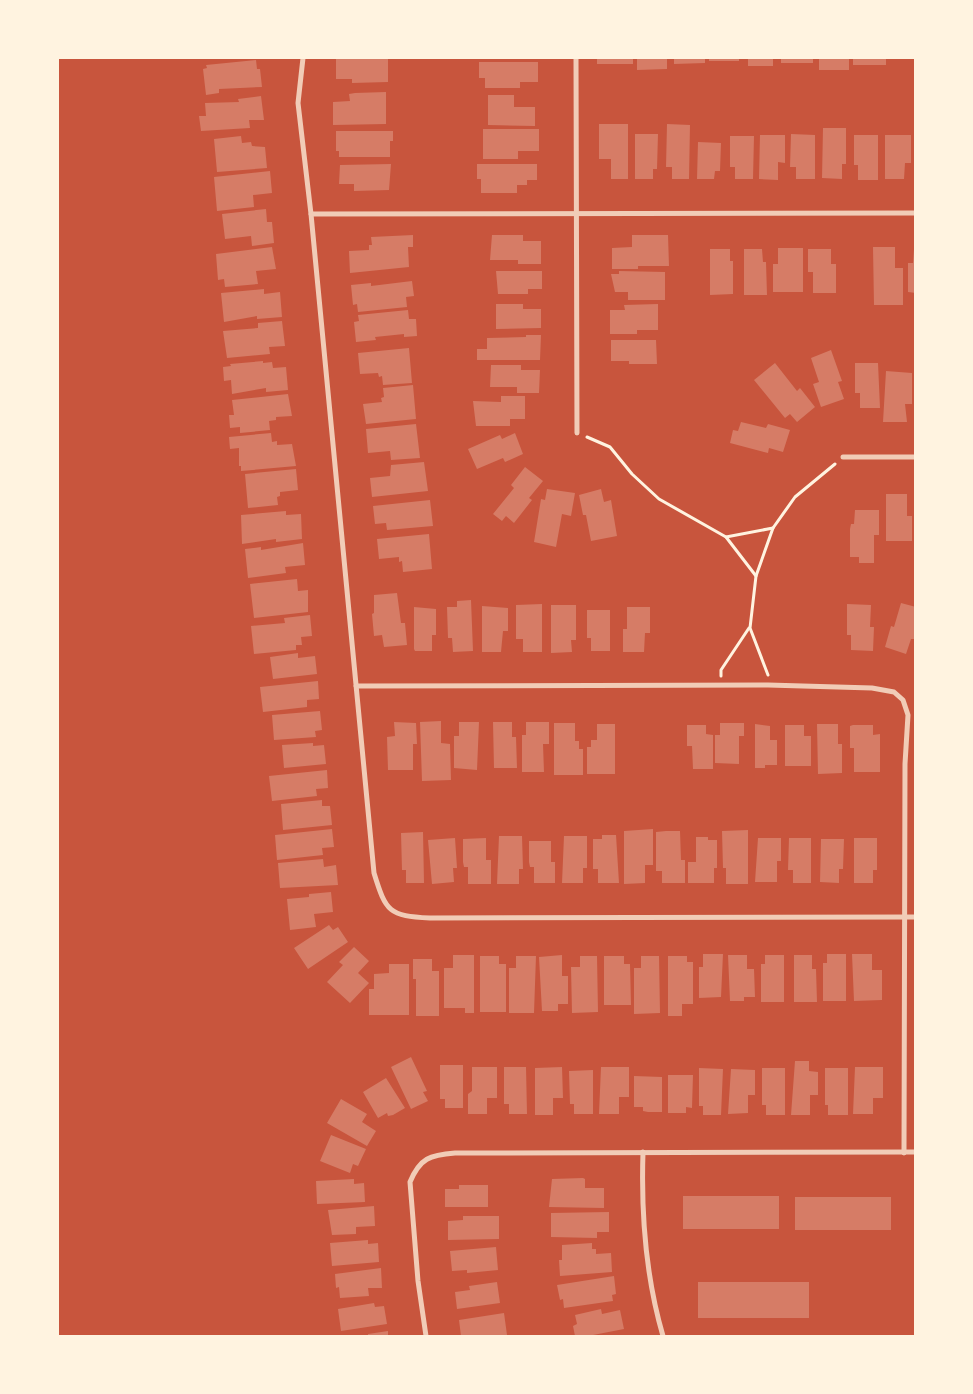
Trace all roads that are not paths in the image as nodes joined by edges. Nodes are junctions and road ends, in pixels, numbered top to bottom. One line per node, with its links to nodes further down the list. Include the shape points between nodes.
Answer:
1 (302, 58): 5 (street, via 298,103)
2 (576, 58): 3 (street)
3 (575, 212): 4 (street); 5 (street); 6 (street)
4 (916, 213)
5 (311, 214): 9 (street)
6 (577, 433)
7 (843, 457): 8 (street)
8 (916, 457)
9 (356, 686): 10 (street, via 374,873 382,900 393,912 406,917 430,918); 10 (street, via 768,685 872,688 894,692 903,700 908,715 904,764)
10 (905, 917): 11 (street); 13 (street)
11 (916, 917)
12 (643, 1152): 13 (street); 15 (street, via 455,1152 434,1155 422,1162 410,1182); 16 (street, via 642,1182 650,1278)
13 (904, 1152): 14 (street)
14 (916, 1152)
15 (426, 1336)
16 (662, 1336)

